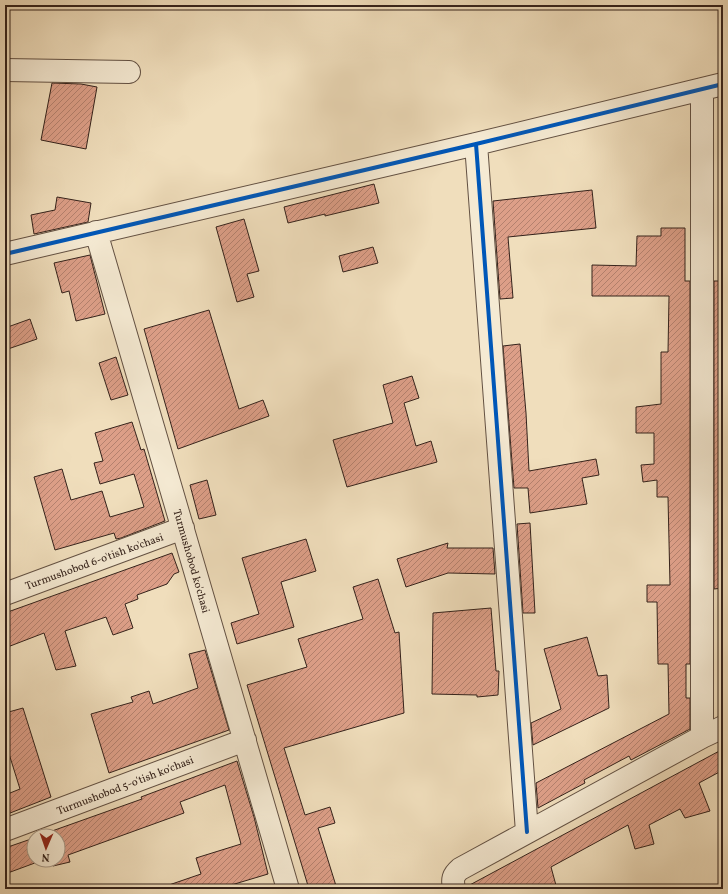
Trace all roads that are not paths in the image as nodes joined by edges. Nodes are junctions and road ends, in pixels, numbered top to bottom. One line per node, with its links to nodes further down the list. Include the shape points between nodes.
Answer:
1 (5, 70): 2 (street)
2 (129, 72)
3 (713, 86): 4 (street); 10 (street)
4 (476, 144): 5 (street); 13 (street)
5 (96, 232): 6 (street); 7 (street, Turmushobod ko'chasi)
6 (5, 254)
7 (182, 528): 8 (street, Turmushobod 6-o'tish ko'chasi); 11 (street, Turmushobod ko'chasi)
8 (5, 594)
9 (723, 726): 10 (street)
10 (702, 736): 13 (street)
11 (245, 740): 12 (street, Turmushobod 5-o'tish ko'chasi); 14 (street, Turmushobod ko'chasi)
12 (5, 830)
13 (528, 832): 15 (street, via 460,869 453,875)
14 (288, 889)
15 (454, 889)

